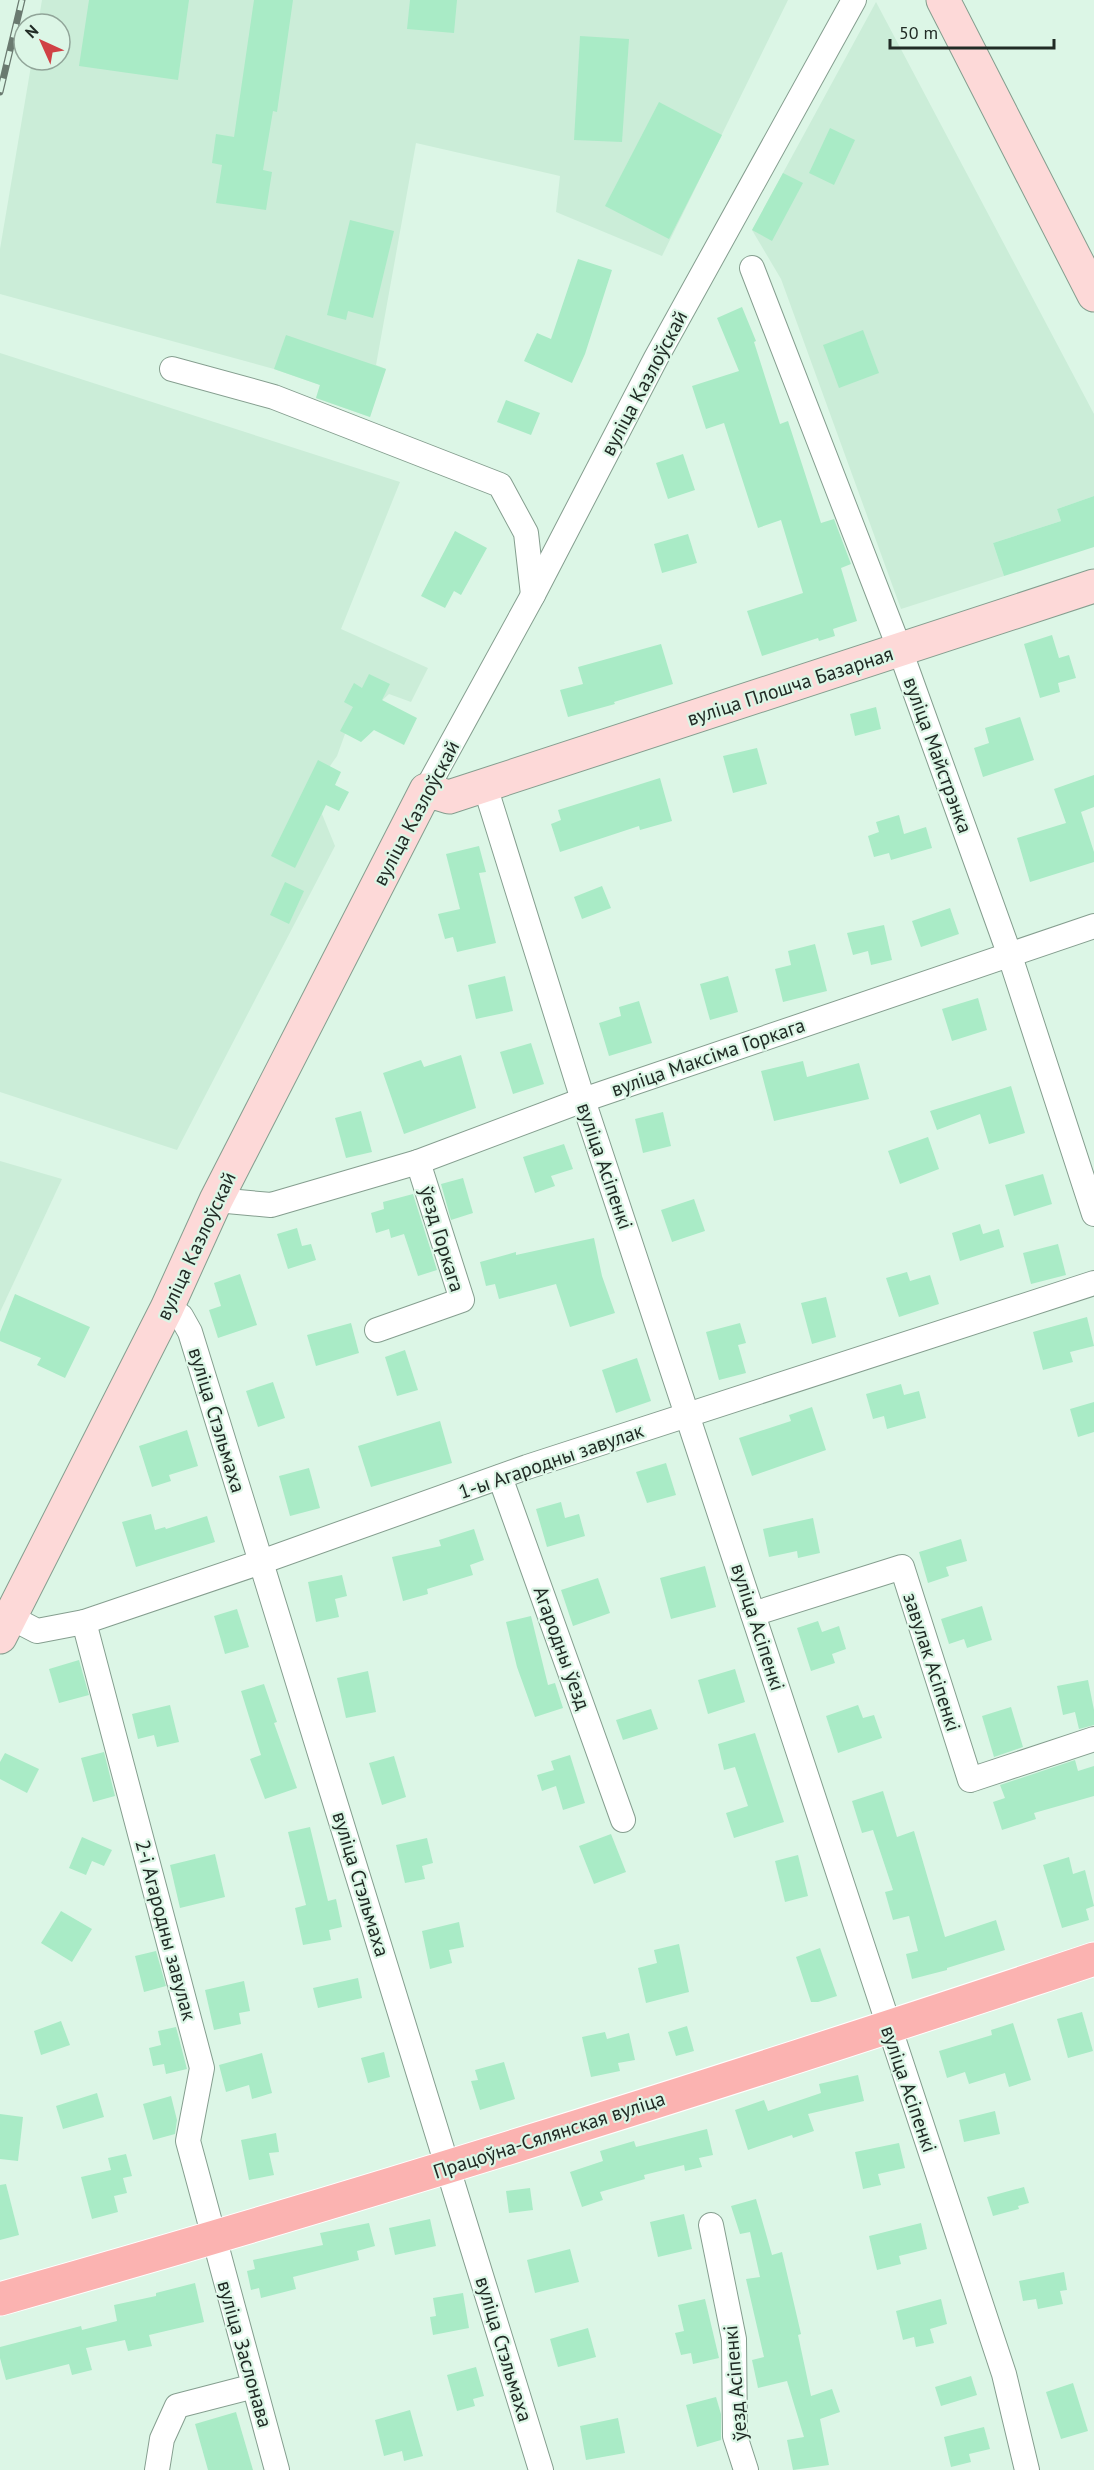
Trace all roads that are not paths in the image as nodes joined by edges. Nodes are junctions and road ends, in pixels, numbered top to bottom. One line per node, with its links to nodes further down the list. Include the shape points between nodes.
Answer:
1 (854, 0): 7 (street, вуліца Казлоўскай, via 656,358)
2 (943, 0): 4 (street)
3 (752, 268): 8 (street, вуліца Майстрэнка)
4 (1094, 295)
5 (172, 369): 7 (street, via 274,397 500,485 526,533)
6 (1094, 586): 8 (street, вуліца Плошча Базарная)
7 (533, 595): 10 (street, вуліца Казлоўскай)
8 (900, 650): 9 (street, вуліца Плошча Базарная); 12 (street, вуліца Майстрэнка)
9 (485, 786): 10 (street, вуліца Плошча Базарная, via 449,796); 13 (street, вуліца Асіпенкі)
10 (426, 790): 15 (street, вуліца Казлоўскай)
11 (1094, 926): 12 (street, вуліца Максіма Горкага)
12 (1010, 953): 13 (street, вуліца Максіма Горкага); 16 (street, вуліца Майстрэнка)
13 (583, 1100): 14 (street, вуліца Максіма Горкага); 20 (street, вуліца Асіпенкі)
14 (418, 1162): 15 (street, вуліца Максіма Горкага, via 271,1205); 19 (street, ўезд Горкага, via 462,1300)
15 (216, 1200): 18 (street, вуліца Казлоўскай)
16 (1094, 1214)
17 (1094, 1282): 20 (street, 1-ы Агародны завулак)
18 (167, 1308): 22 (street, вуліца Стэльмаха, via 181,1316 190,1332); 25 (street, вуліца Казлоўскай)
19 (377, 1330)
20 (689, 1415): 21 (street, 1-ы Агародны завулак); 23 (street, вуліца Асіпенкі)
21 (500, 1477): 22 (street, 1-ы Агародны завулак); 27 (street, Агародны ўезд)
22 (261, 1562): 24 (street, 1-ы Агародны завулак); 30 (street, вуліца Стэльмаха)
23 (753, 1614): 26 (street, завулак Асіпенкі, via 902,1567 970,1780); 29 (street, вуліца Асіпенкі)
24 (84, 1622): 25 (street, 1-ы Агародны завулак, via 37,1631); 32 (street, 2-і Агародны завулак, via 202,2068 188,2141)
25 (5, 1627)
26 (1094, 1739)
27 (623, 1820)
28 (1094, 1959): 29 (main road, Працоўна-Сялянская вуліца)
29 (888, 2028): 30 (main road, Працоўна-Сялянская вуліца); 39 (street, вуліца Асіпенкі, via 1004,2374)
30 (448, 2168): 32 (main road, Працоўна-Сялянская вуліца); 37 (street, вуліца Стэльмаха)
31 (711, 2225): 38 (street, ўезд Асіпенкі, via 734,2338 735,2436)
32 (213, 2239): 33 (main road, Працоўна-Сялянская вуліца); 34 (street, вуліца Заслонава)
33 (0, 2299)
34 (254, 2386): 35 (street, via 177,2406 162,2439); 36 (street, вуліца Заслонава)
35 (157, 2470)
36 (277, 2470)
37 (541, 2470)
38 (746, 2470)
39 (1027, 2470)

